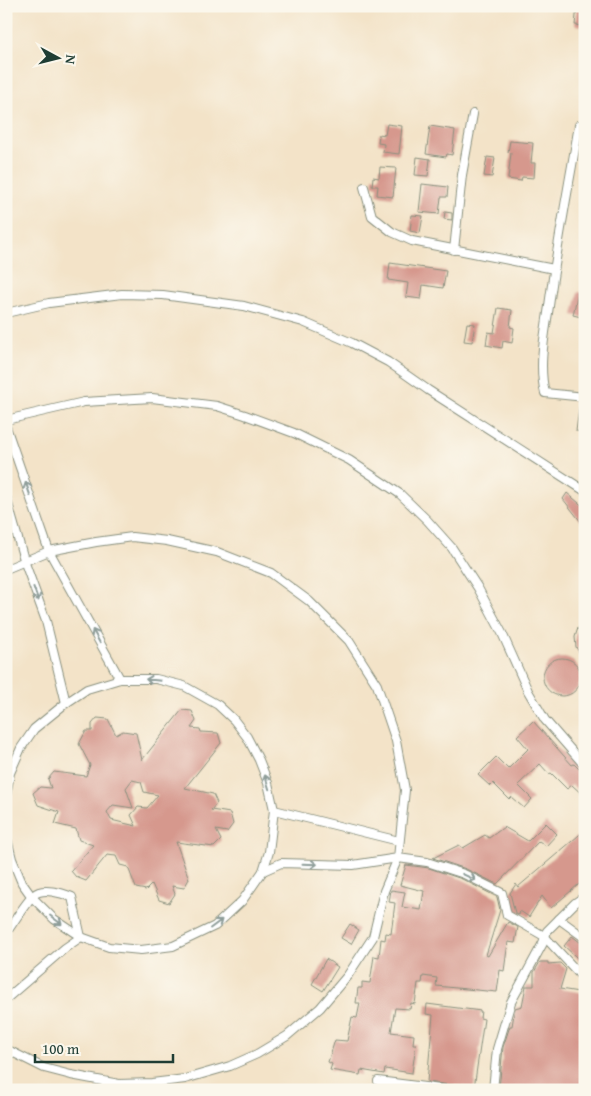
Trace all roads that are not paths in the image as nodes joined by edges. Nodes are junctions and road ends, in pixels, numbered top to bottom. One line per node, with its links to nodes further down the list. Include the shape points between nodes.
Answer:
1 (472, 114): 4 (street)
2 (579, 125): 5 (street)
3 (364, 187): 4 (street, via 372,216 392,232 412,241)
4 (454, 250): 5 (street)
5 (554, 269): 7 (street, via 542,381 545,393)
6 (6, 313): 10 (street, via 49,303 122,294 163,295 244,306 303,322 388,362)
7 (585, 397)
8 (6, 420): 17 (street, via 84,402 152,398 217,406 245,414 349,460 400,494 452,548 478,588 544,720)
9 (6, 427): 12 (street, one-way to 9)
10 (585, 491)
11 (6, 497): 13 (street)
12 (49, 551): 13 (street); 15 (street, one-way to 12); 21 (street, via 132,537 167,541 217,552 271,573 310,601 349,641 377,685 396,741 405,790)
13 (24, 563): 14 (street); 16 (street, one-way to 16, via 46,621)
14 (6, 569)
15 (120, 679): 16 (street, via 87,689); 19 (street, one-way to 15, via 260,760 247,737 218,705 184,686 156,680)
16 (66, 703): 18 (street, via 34,728 10,773)
17 (585, 766)
18 (6, 796)
19 (274, 810): 21 (street); 23 (street, via 269,852)
20 (6, 835): 25 (street, via 18,875)
21 (399, 841): 22 (street)
22 (398, 858): 23 (street, one-way to 22, via 281,863 353,865); 28 (street, one-way to 28, via 427,862 464,874 502,893 507,915); 33 (street, via 384,891 373,937 348,976 320,1008 287,1036 258,1054 185,1079 119,1084 44,1068)
23 (263, 871): 29 (street, one-way to 23, via 109,947 141,950 173,946 215,926 242,901)
24 (585, 896): 26 (street)
25 (32, 897): 27 (street); 29 (street, one-way to 29, via 54,919); 29 (street, via 43,891 72,897)
26 (559, 919): 28 (street); 30 (street)
27 (6, 933)
28 (544, 936): 31 (street); 36 (street, via 511,1002 497,1049)
29 (81, 937): 32 (street)
30 (585, 938)
31 (585, 980)
32 (6, 1000)
33 (6, 1049)
34 (378, 1081): 35 (street)
35 (448, 1090)
36 (493, 1090)

